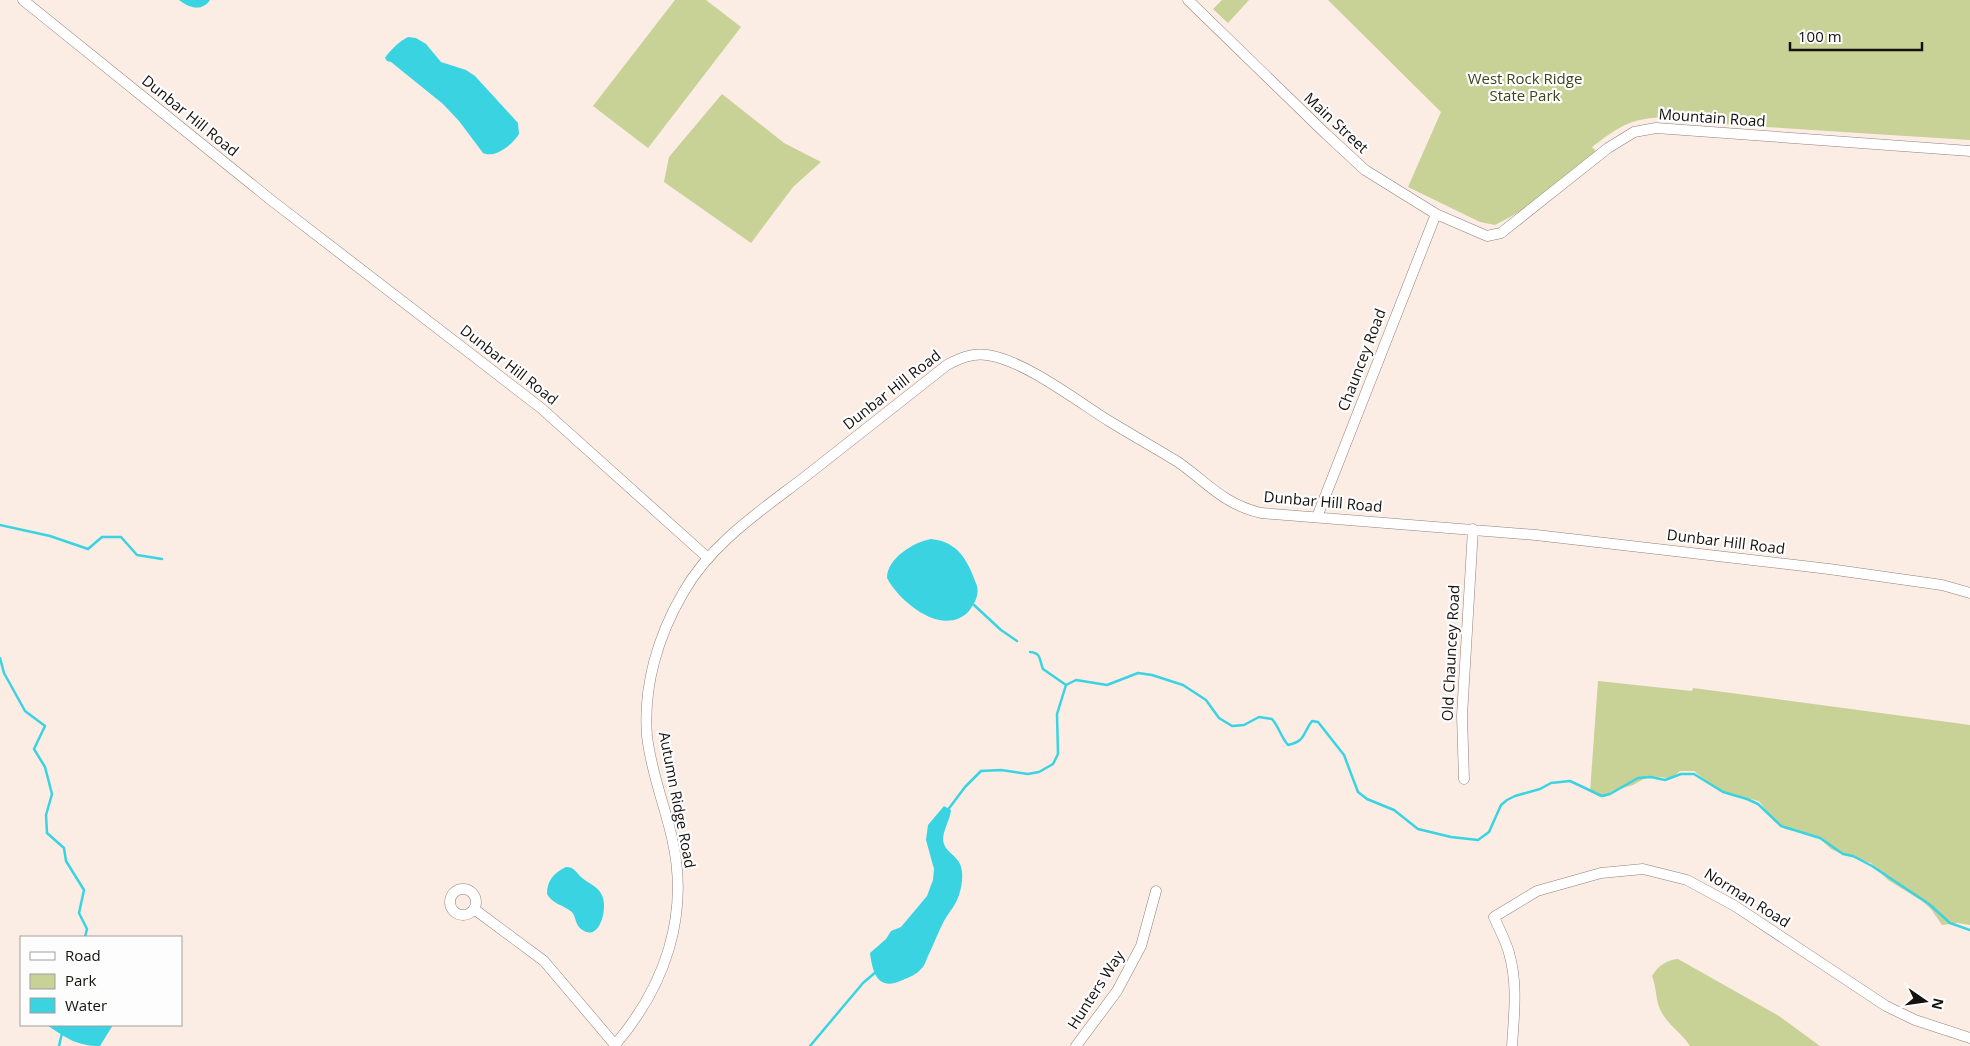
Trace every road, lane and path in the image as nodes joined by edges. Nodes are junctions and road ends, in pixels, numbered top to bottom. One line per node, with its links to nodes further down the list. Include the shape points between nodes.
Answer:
1 (23, 0): 8 (street, Dunbar Hill Road, via 271,200 541,408)
2 (1188, 0): 4 (street, Main Street, via 1353,160)
3 (1970, 151): 5 (street, Mountain Road, via 1643,129 1608,148 1501,234)
4 (1436, 214): 5 (street, Main Street); 6 (street, Chauncey Road)
5 (1486, 236)
6 (1317, 517): 7 (street, Dunbar Hill Road); 8 (street, Dunbar Hill Road, via 1261,513 1235,505 1178,462 1032,373 1003,359 976,354 947,365 764,508)
7 (1473, 529): 9 (street, Dunbar Hill Road, via 1829,569 1934,584); 10 (street, Old Chauncey Road, via 1462,716)
8 (708, 558): 14 (street, Autumn Ridge Road, via 687,587 666,626 654,662 647,704 650,757 675,858 677,902 674,927 654,989)
9 (1970, 593)
10 (1464, 779)
11 (1156, 891): 15 (street, Hunters Way, via 1141,946 1117,991)
12 (474, 909): 14 (street, via 544,961)
13 (1970, 1038): 16 (street, Norman Road, via 1915,1020 1886,1006 1735,906 1687,880 1643,869 1601,873 1537,891 1494,918 1514,970 1516,995)
14 (615, 1046)
15 (1076, 1046)
16 (1512, 1046)

